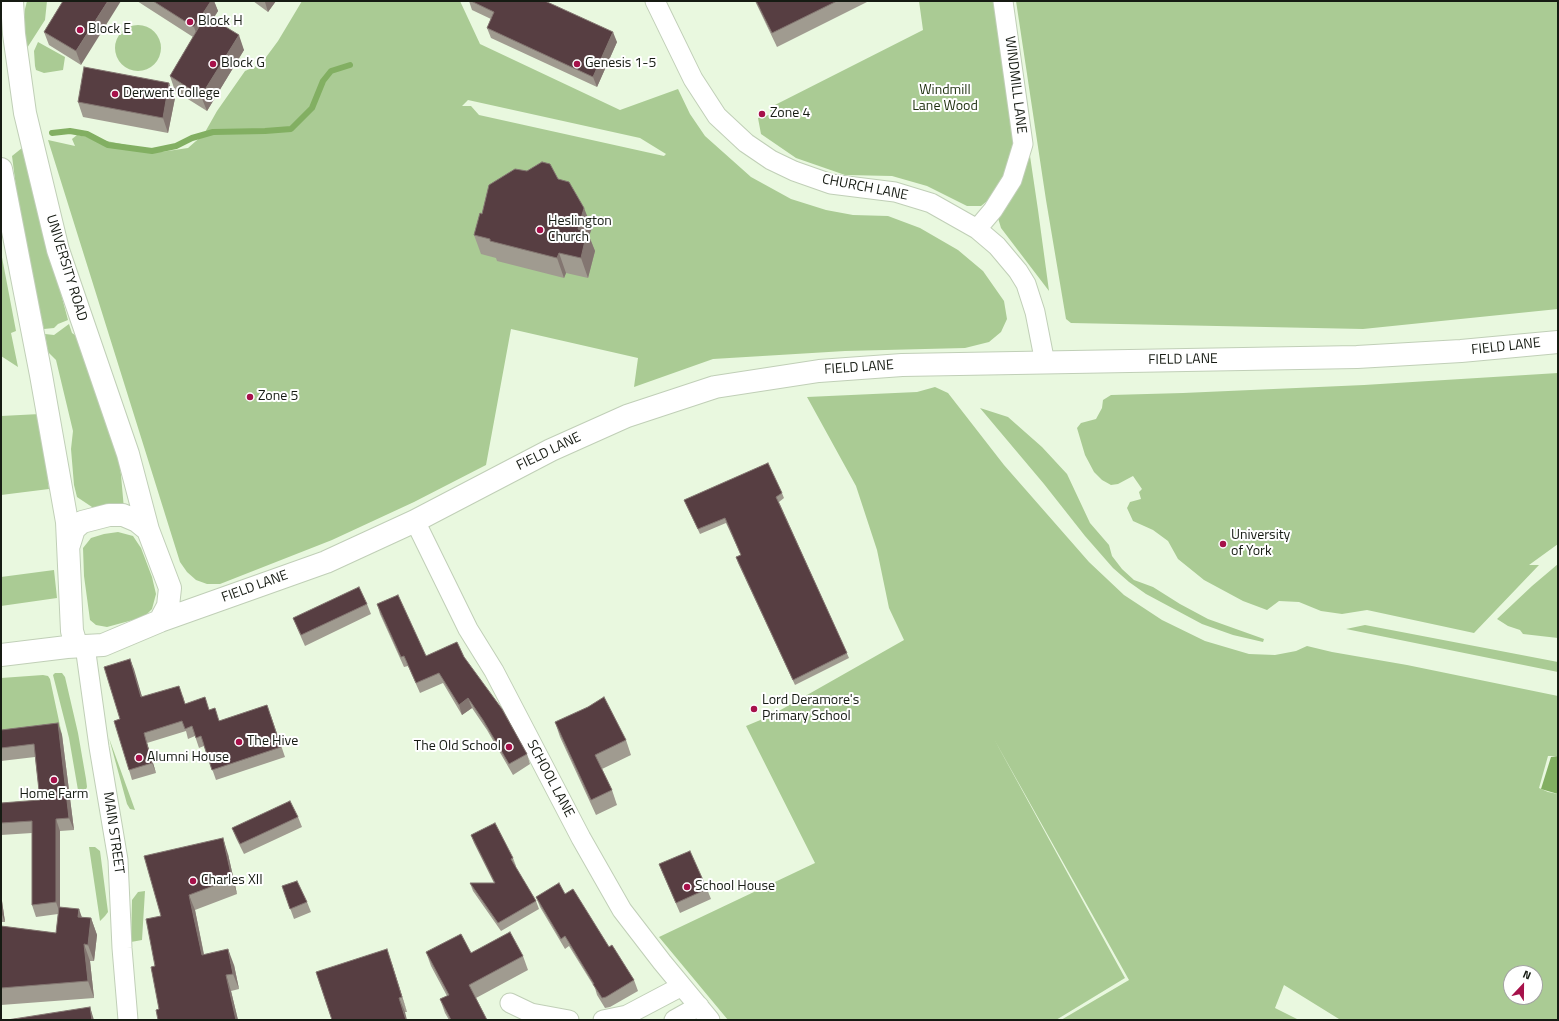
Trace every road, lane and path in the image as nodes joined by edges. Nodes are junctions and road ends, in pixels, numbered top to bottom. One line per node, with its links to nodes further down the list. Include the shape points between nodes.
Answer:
1 (7, 1): 5 (street)
2 (12, 1): 11 (street, UNIVERSITY ROAD, via 25,113 58,250 128,454)
3 (655, 1): 7 (street, CHURCH LANE, via 693,78 717,116 771,160 831,184 895,192 931,203)
4 (1003, 1): 7 (street, WINDMILL LANE, via 1023,144 1012,180)
5 (1, 9)
6 (1, 169): 12 (street, via 41,375)
7 (977, 229): 9 (street, CHURCH LANE, via 1009,258 1026,284 1035,312)
8 (1558, 342): 9 (street, FIELD LANE, via 1356,357)
9 (1045, 363): 10 (street, FIELD LANE, via 902,365 819,371 715,387 627,416 551,450)
10 (415, 521): 14 (street, FIELD LANE, via 326,562); 20 (street, SCHOOL LANE, via 468,629 494,671 618,904)
11 (148, 530): 12 (street, via 137,521 122,515 109,515 82,522 74,529); 13 (street, UNIVERSITY ROAD)
12 (69, 545): 15 (street)
13 (170, 588): 14 (street, FIELD LANE, via 186,600); 16 (street, UNIVERSITY ROAD, via 168,606)
14 (206, 605): 16 (street, FIELD LANE)
15 (70, 613): 17 (street, via 75,641); 18 (street, via 64,628 47,642)
16 (160, 621): 17 (street, via 103,645)
17 (83, 646): 19 (street); 23 (street, MAIN STREET, via 118,860)
18 (1, 652)
19 (1, 655)
20 (682, 986): 22 (street, SCHOOL LANE); 25 (street, via 627,1015)
21 (510, 1003): 24 (street, via 530,1013)
22 (704, 1013): 26 (street)
23 (128, 1020)
24 (568, 1020)
25 (603, 1020)
26 (674, 1020)

